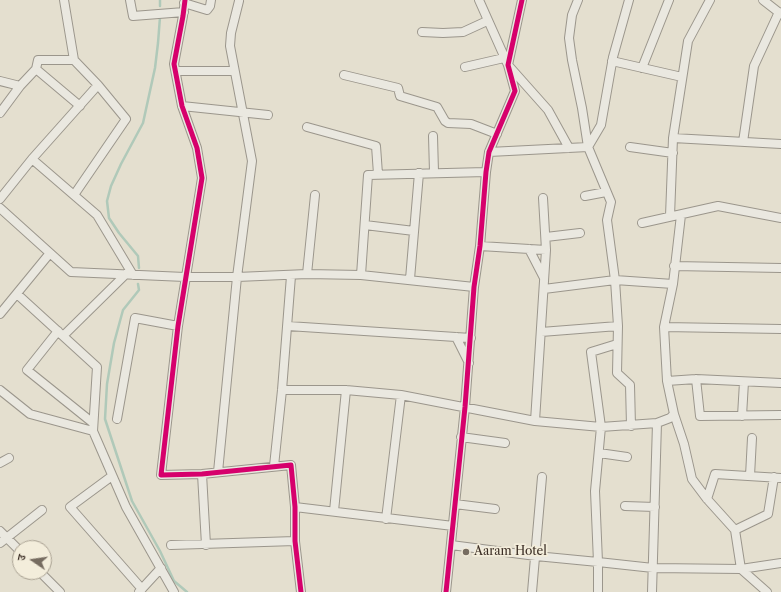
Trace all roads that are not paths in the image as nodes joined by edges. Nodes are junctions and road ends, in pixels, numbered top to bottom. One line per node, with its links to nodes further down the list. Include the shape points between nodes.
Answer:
1 (64, 0): 17 (street)
2 (130, 0): 13 (street, via 133,16)
3 (211, 0): 12 (street, via 207,10)
4 (479, 0): 15 (street)
5 (522, 0): 19 (street)
6 (578, 0): 41 (street, via 572,14 569,38)
7 (628, 0): 18 (street)
8 (669, 0): 21 (street)
9 (710, 0): 26 (street, via 688,42)
10 (763, 0): 14 (street)
11 (239, 1): 24 (street, via 230,46)
12 (184, 2): 13 (street)
13 (184, 12): 23 (street, via 174,64)
14 (780, 13): 39 (street, via 754,66)
15 (487, 21): 16 (street, via 463,32); 19 (street)
16 (422, 32)
17 (74, 60): 22 (street, via 38,60); 28 (street)
18 (612, 61): 21 (street); 41 (street, via 601,125)
19 (506, 62): 20 (street); 36 (street, via 515,91); 43 (street, via 548,110)
20 (465, 67)
21 (642, 68): 26 (street)
22 (36, 69): 29 (street); 30 (street)
23 (176, 71): 24 (street); 31 (street)
24 (234, 71): 32 (street)
25 (344, 75): 36 (street, via 398,88 400,96 437,107 448,123 471,124)
26 (682, 77): 38 (street)
27 (0, 81): 29 (street)
28 (98, 85): 30 (street); 52 (street, via 126,119)
29 (20, 86): 33 (street)
30 (80, 106): 46 (street)
31 (182, 106): 32 (street); 76 (street, via 197,148 202,178)
32 (243, 112): 34 (street); 77 (street, via 252,161)
33 (0, 113)
34 (268, 115)
35 (307, 127): 50 (street, via 376,146)
36 (497, 134): 44 (street)
37 (433, 136): 47 (street)
38 (673, 138): 39 (street); 45 (street)
39 (743, 142): 40 (street)
40 (781, 144)
41 (588, 147): 43 (street); 51 (street)
42 (630, 147): 45 (street)
43 (572, 148): 44 (street)
44 (489, 152): 48 (street)
45 (673, 153): 59 (street)
46 (32, 159): 52 (street); 56 (street)
47 (434, 172): 48 (street); 49 (street)
48 (486, 172): 66 (street)
49 (419, 173): 50 (street); 63 (street)
50 (378, 174): 62 (street, via 368,174)
51 (606, 192): 54 (street); 80 (street, via 611,202 606,220)
52 (74, 195): 72 (street, via 97,215)
53 (315, 195): 73 (street)
54 (585, 196)
55 (543, 198): 65 (street)
56 (0, 199)
57 (0, 208): 69 (street)
58 (681, 215): 59 (street); 60 (street, via 718,206); 70 (street)
59 (670, 216): 61 (street)
60 (781, 218)
61 (642, 223)
62 (365, 225): 63 (street); 74 (street)
63 (414, 230): 79 (street)
64 (580, 233): 65 (street)
65 (546, 237): 68 (street)
66 (480, 246): 67 (street); 82 (street)
67 (529, 249): 68 (street); 78 (street)
68 (546, 250): 78 (street)
69 (50, 253): 72 (street, via 71,272); 84 (street)
70 (674, 266): 71 (street); 81 (street)
71 (781, 268)
72 (129, 274): 76 (street); 92 (street)
73 (307, 274): 74 (street); 75 (street)
74 (361, 275): 79 (street)
75 (291, 276): 77 (street); 87 (street)
76 (185, 277): 77 (street); 86 (street)
77 (237, 277): 123 (street)
78 (544, 278): 83 (street)
79 (410, 279): 82 (street)
80 (615, 280): 81 (street); 83 (street); 88 (street)
81 (667, 284): 89 (street)
82 (474, 287): 94 (street)
83 (544, 289): 91 (street)
84 (18, 294): 85 (street); 92 (street)
85 (0, 314)
86 (178, 326): 109 (street, via 134,318); 124 (street, via 161,475)
87 (288, 326): 93 (street); 102 (street)
88 (618, 326): 91 (street); 95 (street)
89 (664, 327): 90 (street); 98 (street)
90 (781, 329)
91 (541, 332): 110 (street)
92 (61, 333): 113 (street, via 97,366); 113 (street, via 27,370)
93 (456, 337): 94 (street); 96 (street)
94 (471, 338): 96 (street)
95 (618, 344): 112 (street, via 617,373 630,385); 114 (street, via 591,352)
96 (469, 363): 105 (street)
97 (696, 379): 98 (street); 99 (street); 107 (street, via 700,416)
98 (667, 381): 108 (street)
99 (744, 382): 100 (street); 107 (street)
100 (781, 383)
101 (0, 390): 113 (street, via 30,414)
102 (282, 390): 103 (street); 122 (street)
103 (346, 390): 104 (street); 136 (street)
104 (401, 395): 105 (street); 137 (street)
105 (465, 407): 110 (street); 115 (street)
106 (781, 415): 107 (street)
107 (742, 416)
108 (670, 417): 111 (street); 129 (street, via 684,444 692,479)
109 (117, 419)
110 (535, 421): 114 (street)
111 (657, 424): 112 (street); 133 (street)
112 (631, 426): 114 (street)
113 (93, 427): 125 (street)
114 (601, 427): 118 (street)
115 (461, 437): 117 (street); 130 (street)
116 (752, 438): 126 (street)
117 (504, 443)
118 (599, 453): 120 (street); 148 (street, via 595,491)
119 (9, 458): 121 (street)
120 (627, 458)
121 (0, 463)
122 (274, 466): 123 (street); 132 (street, via 292,465)
123 (218, 472): 124 (street)
124 (202, 474): 143 (street)
125 (112, 476): 150 (street, via 126,507); 154 (street, via 70,506)
126 (750, 476): 128 (street); 129 (street, via 715,474)
127 (542, 477): 147 (street)
128 (778, 478): 139 (street, via 768,514)
129 (707, 499): 139 (street)
130 (455, 504): 134 (street); 138 (street)
131 (625, 506): 133 (street)
132 (295, 507): 136 (street); 142 (street)
133 (655, 507): 151 (street)
134 (495, 509)
135 (42, 510): 141 (street)
136 (334, 511): 137 (street)
137 (386, 518): 138 (street)
138 (453, 526): 145 (street)
139 (734, 530): 152 (street)
140 (0, 531): 141 (street)
141 (3, 540): 146 (street)
142 (295, 541): 143 (street); 157 (street)
143 (206, 544): 144 (street)
144 (172, 545)
145 (451, 545): 147 (street); 158 (street)
146 (12, 546)
147 (536, 556): 148 (street); 159 (street)
148 (598, 562): 151 (street); 160 (street)
149 (781, 563): 152 (street)
150 (161, 568): 154 (street); 156 (street)
151 (653, 568): 152 (street); 161 (street)
152 (741, 569): 162 (street)
153 (48, 580): 155 (street)
154 (140, 591)
155 (60, 592)
156 (174, 592)
157 (301, 592)
158 (446, 592)
159 (532, 592)
160 (598, 592)
161 (652, 592)
162 (767, 592)

